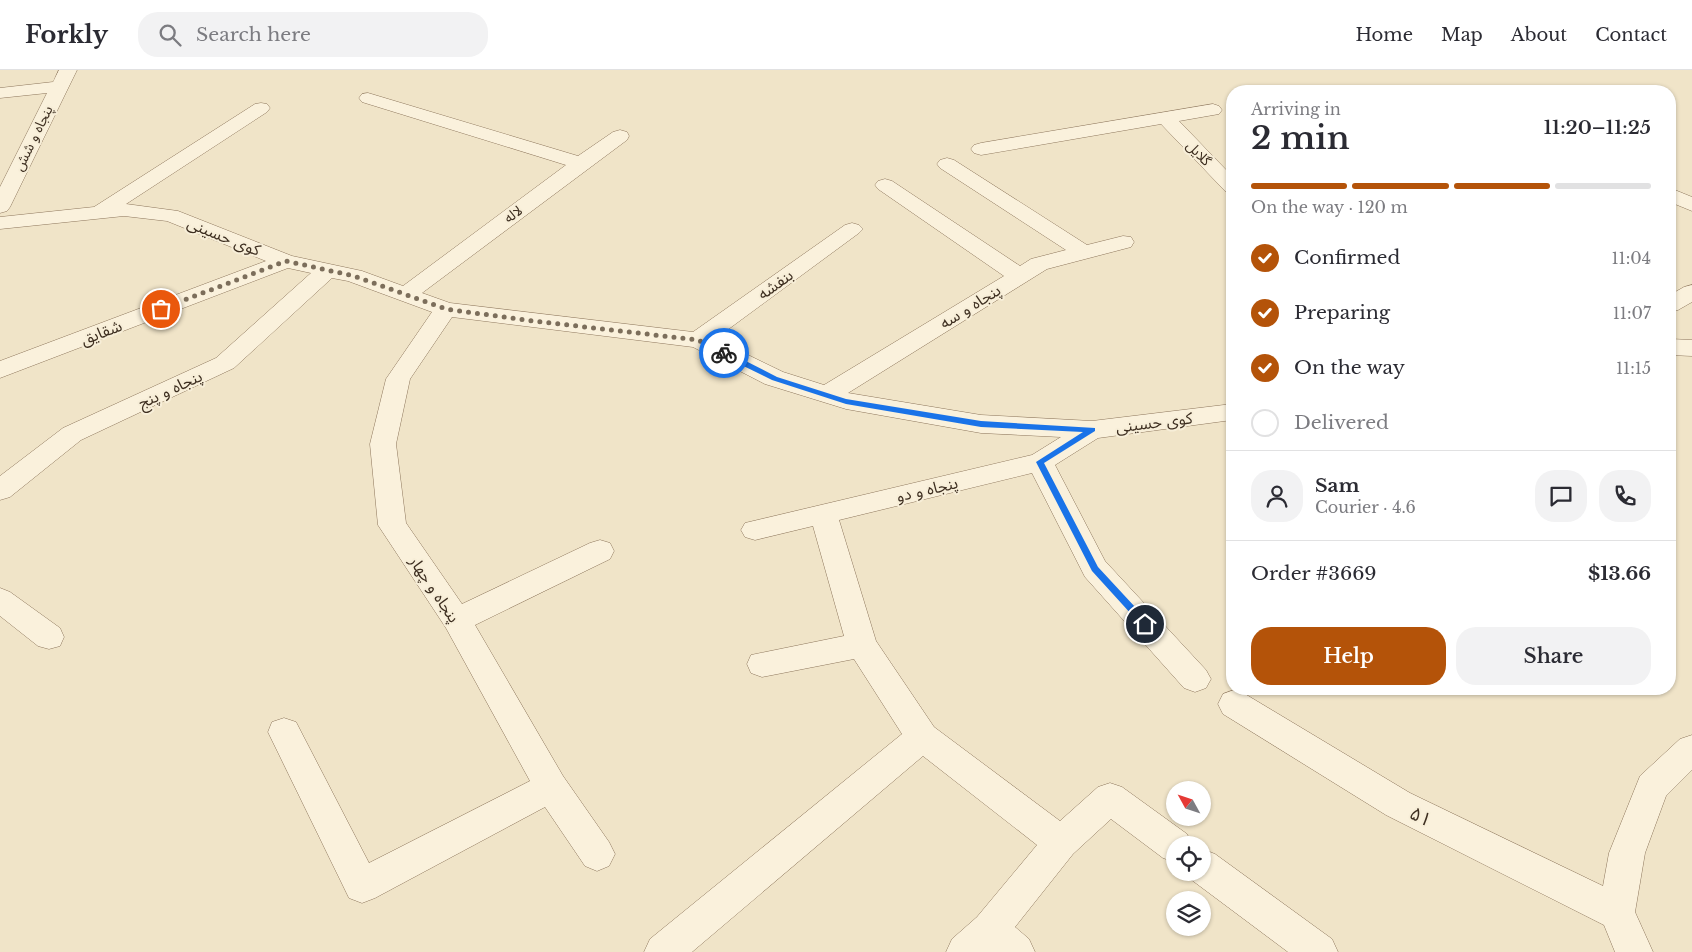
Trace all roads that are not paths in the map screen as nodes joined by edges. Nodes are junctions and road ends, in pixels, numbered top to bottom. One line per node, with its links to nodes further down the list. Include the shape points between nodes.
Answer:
1 (68, 70): 2 (street, پنجاه و شش)
2 (58, 87): 3 (street); 16 (street, پنجاه و شش)
3 (0, 94)
4 (368, 98): 10 (street)
5 (260, 108): 17 (street)
6 (1213, 110): 7 (street)
7 (1165, 118): 9 (street); 12 (street, گلایل)
8 (620, 136): 10 (street, لاله)
9 (981, 148)
10 (581, 163): 26 (street, لاله)
11 (947, 164): 21 (street)
12 (1226, 181)
13 (885, 185): 24 (street)
14 (1676, 197): 15 (street)
15 (1692, 205)
16 (0, 207)
17 (99, 213): 18 (street, کوی حسینی); 22 (street, کوی حسینی, via 124,210 171,215)
18 (0, 223)
19 (852, 229): 29 (street, بنفشه)
20 (1123, 242): 21 (street, پنجاه و سه)
21 (1083, 252): 24 (street, پنجاه و سه, via 1039,264)
22 (286, 261): 23 (street, کوی حسینی); 30 (street, شقایق)
23 (328, 270): 26 (street, کوی حسینی); 35 (street, پنجاه و پنج, via 225,363 72,434)
24 (1019, 276): 31 (street, پنجاه و سه)
25 (1692, 292): 27 (street)
26 (406, 294): 28 (street, کوی حسینی)
27 (1676, 301)
28 (446, 309): 29 (street, کوی حسینی); 40 (street, پنجاه و چهار, via 398,378 384,444 392,525)
29 (698, 340): 31 (street, کوی حسینی, via 774,378)
30 (0, 370)
31 (827, 395): 33 (street, کوی حسینی, via 981,424)
32 (1226, 413): 33 (street, کوی حسینی)
33 (1092, 430): 34 (street, پنجاه و دو)
34 (1040, 462): 36 (street, پنجاه و دو); 44 (street, via 1095,569)
35 (0, 490)
36 (823, 514): 37 (street, پنجاه و دو); 42 (street)
37 (755, 530)
38 (600, 551): 40 (street)
39 (0, 600): 41 (street)
40 (457, 620): 49 (street, پنجاه و چهار)
41 (49, 638)
42 (862, 645): 43 (street); 47 (street)
43 (762, 664)
44 (1195, 679)
45 (1234, 704): 54 (street, ۵۱, via 1398,804)
46 (284, 732): 49 (street, via 362,886)
47 (922, 737): 51 (street); 56 (street)
48 (1692, 749): 54 (street, via 1652,787 1627,853)
49 (551, 787): 52 (street, پنجاه و چهار)
50 (1166, 839): 51 (street, via 1110,798)
51 (1061, 842): 55 (street)
52 (597, 854)
53 (1211, 873): 57 (street)
54 (1617, 912): 58 (street)
55 (991, 945)
56 (663, 952)
57 (1319, 952)
58 (1634, 952)

